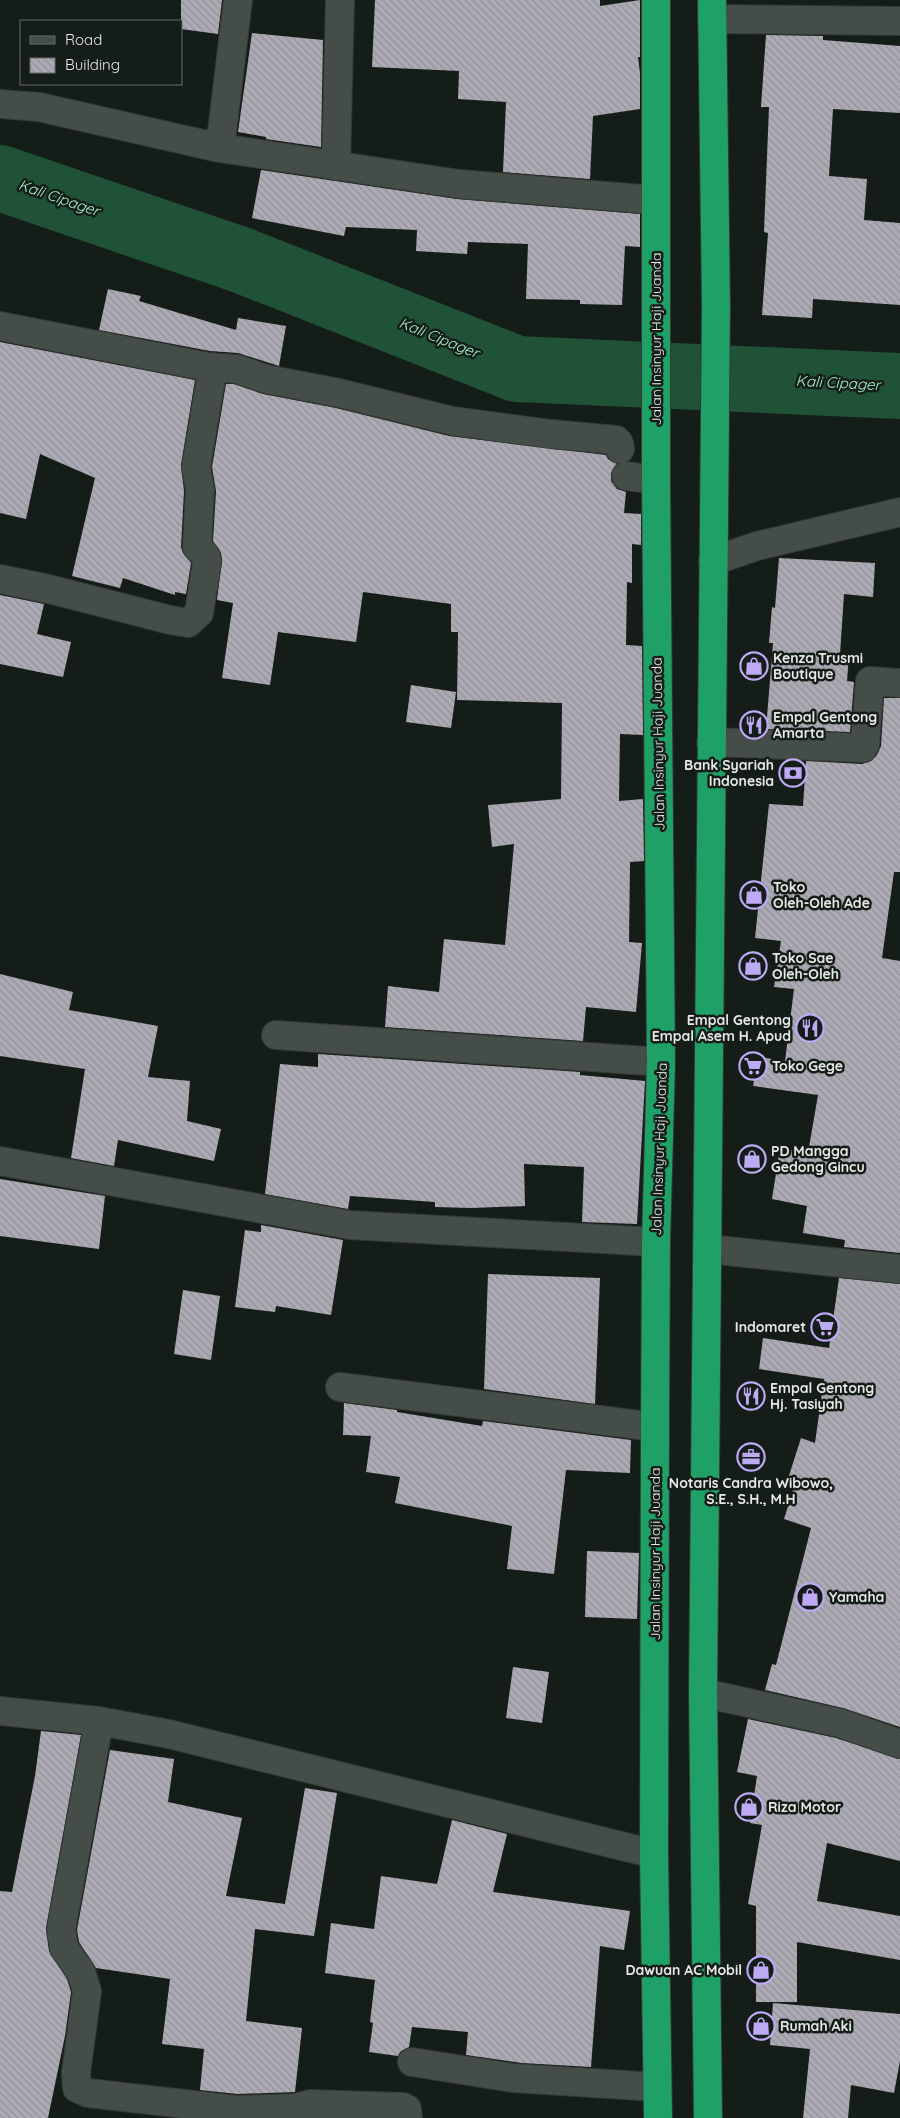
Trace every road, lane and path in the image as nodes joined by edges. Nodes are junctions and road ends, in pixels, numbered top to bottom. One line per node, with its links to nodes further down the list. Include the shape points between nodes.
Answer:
1 (238, 0): 7 (street)
2 (340, 0): 8 (street)
3 (656, 0): 9 (highway, Jalan Insinyur Haji Juanda)
4 (712, 10): 5 (street); 16 (highway, via 716,306)
5 (900, 21)
6 (0, 104): 7 (street, via 40,107)
7 (220, 148): 8 (street)
8 (336, 166): 9 (street, via 459,184)
9 (656, 200): 13 (highway, Jalan Insinyur Haji Juanda)
10 (0, 326): 11 (street)
11 (213, 367): 12 (street, via 237,369 266,379 358,397 453,421 616,440); 17 (street, via 196,467 200,490 197,547 207,562 199,614 188,623 170,620)
12 (620, 449)
13 (656, 466): 14 (street); 21 (highway, Jalan Insinyur Haji Juanda)
14 (626, 476)
15 (900, 512): 16 (street, via 757,546)
16 (714, 561): 19 (highway)
17 (0, 579)
18 (900, 683): 19 (street, via 870,681 863,748)
19 (711, 742): 24 (highway)
20 (276, 1035): 21 (street)
21 (661, 1062): 23 (highway, Jalan Insinyur Haji Juanda)
22 (0, 1161): 23 (street, via 350,1225)
23 (656, 1242): 27 (highway, Jalan Insinyur Haji Juanda)
24 (708, 1249): 25 (street); 28 (highway)
25 (900, 1269)
26 (340, 1387): 27 (street)
27 (655, 1427): 32 (highway, Jalan Insinyur Haji Juanda)
28 (703, 1693): 31 (street, via 840,1723); 37 (highway)
29 (0, 1711): 30 (street)
30 (98, 1721): 32 (street, via 169,1734); 35 (street, via 61,1930 64,1948 81,1972 87,1991 76,2073 77,2088 88,2093 238,2110 295,2108 310,2104 403,2107 407,2109)
31 (900, 1744)
32 (654, 1854): 34 (highway, Jalan Insinyur Haji Juanda)
33 (412, 2062): 34 (street, via 513,2078)
34 (657, 2087): 36 (highway, Jalan Insinyur Haji Juanda)
35 (408, 2118)
36 (658, 2118)
37 (708, 2118)

